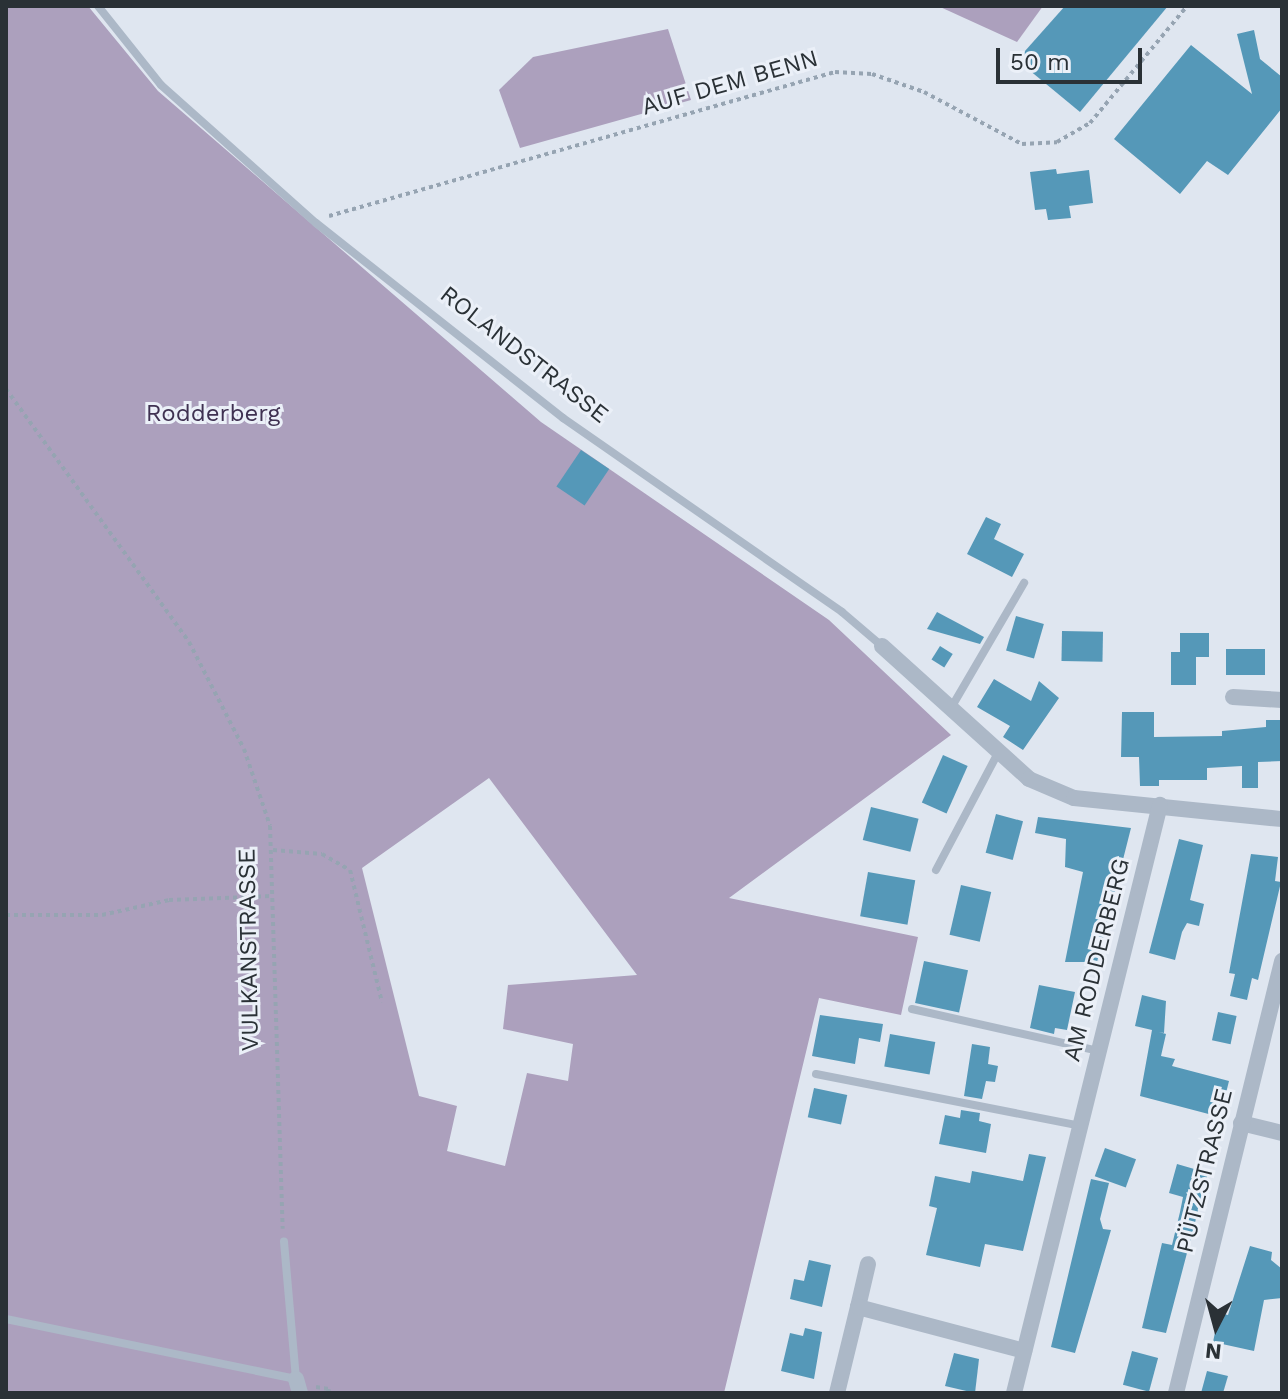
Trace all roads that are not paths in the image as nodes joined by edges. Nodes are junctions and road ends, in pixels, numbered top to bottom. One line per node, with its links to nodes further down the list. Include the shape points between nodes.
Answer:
1 (98, 6): 3 (lane, ROLANDSTRASSE, via 161,85 316,223 563,418 842,612)
2 (1024, 583): 6 (lane)
3 (882, 646): 6 (street, ROLANDSTRASSE)
4 (1233, 697): 5 (street)
5 (1282, 700)
6 (951, 708): 7 (street, ROLANDSTRASSE)
7 (997, 755): 8 (street, ROLANDSTRASSE, via 1029,779 1074,798); 10 (lane)
8 (1160, 805): 9 (street, ROLANDSTRASSE); 13 (street, AM RODDERBERG)
9 (1282, 819)
10 (936, 870)
11 (1282, 961): 15 (street, PÜTZSTRASSE)
12 (912, 1009): 13 (lane)
13 (1099, 1052): 16 (street, AM RODDERBERG)
14 (816, 1074): 16 (lane)
15 (1241, 1123): 17 (street); 26 (street, PÜTZSTRASSE)
16 (1082, 1126): 22 (street, AM RODDERBERG)
17 (1282, 1133)
18 (284, 1242): 23 (lane)
19 (868, 1264): 20 (street)
20 (858, 1307): 22 (street); 24 (street)
21 (6, 1319): 23 (lane)
22 (1024, 1351): 25 (street, AM RODDERBERG)
23 (298, 1386)
24 (837, 1393)
25 (1014, 1393)
26 (1176, 1393)

